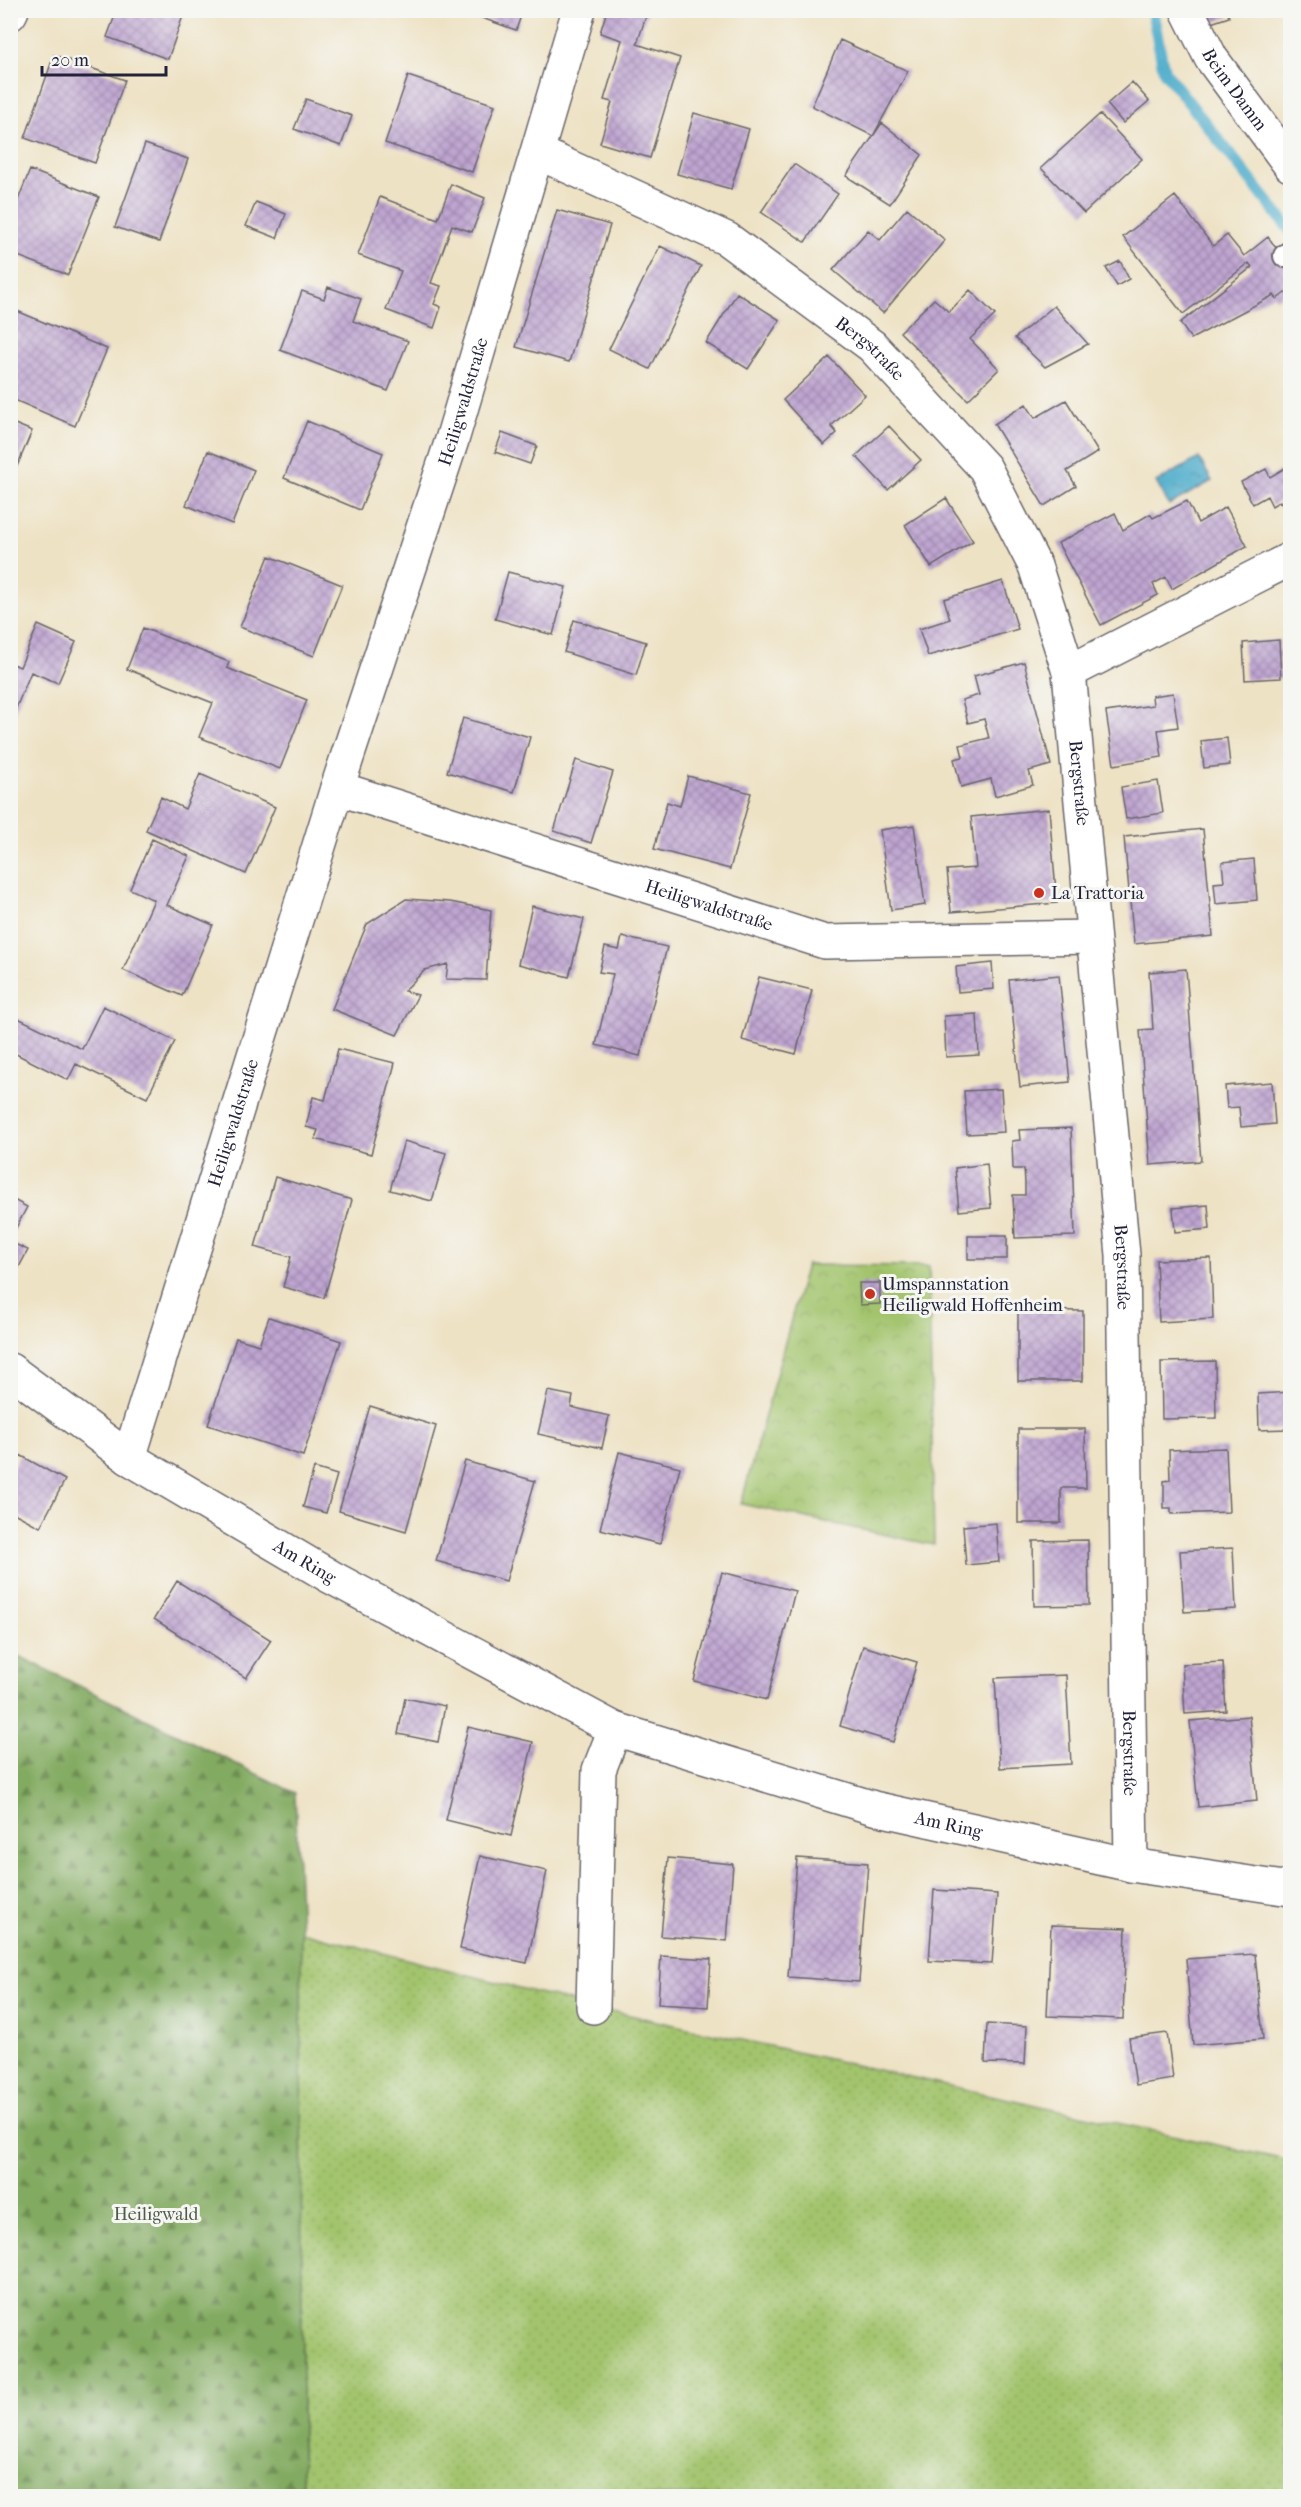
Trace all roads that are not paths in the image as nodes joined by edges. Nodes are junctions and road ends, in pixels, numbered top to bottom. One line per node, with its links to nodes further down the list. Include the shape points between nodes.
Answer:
1 (579, 10): 3 (street, Heiligwaldstraße)
2 (1187, 10): 4 (street, Beim Damm, via 1211,58)
3 (539, 153): 6 (street, Bergstraße, via 727,239 872,346 985,468 1035,566); 7 (street, Heiligwaldstraße, via 452,440)
4 (1290, 165)
5 (1290, 559): 6 (street)
6 (1069, 672): 8 (street, Bergstraße)
7 (337, 788): 8 (street, Heiligwaldstraße, via 825,942); 10 (street, Heiligwaldstraße)
8 (1093, 937): 12 (street, Bergstraße, via 1123,1255)
9 (10, 1370): 10 (street, Am Ring)
10 (129, 1458): 11 (street, Am Ring, via 332,1577)
11 (615, 1729): 12 (street, Am Ring, via 874,1808); 14 (street, via 599,1770)
12 (1131, 1865): 13 (street, Am Ring)
13 (1290, 1889)
14 (593, 2007)

